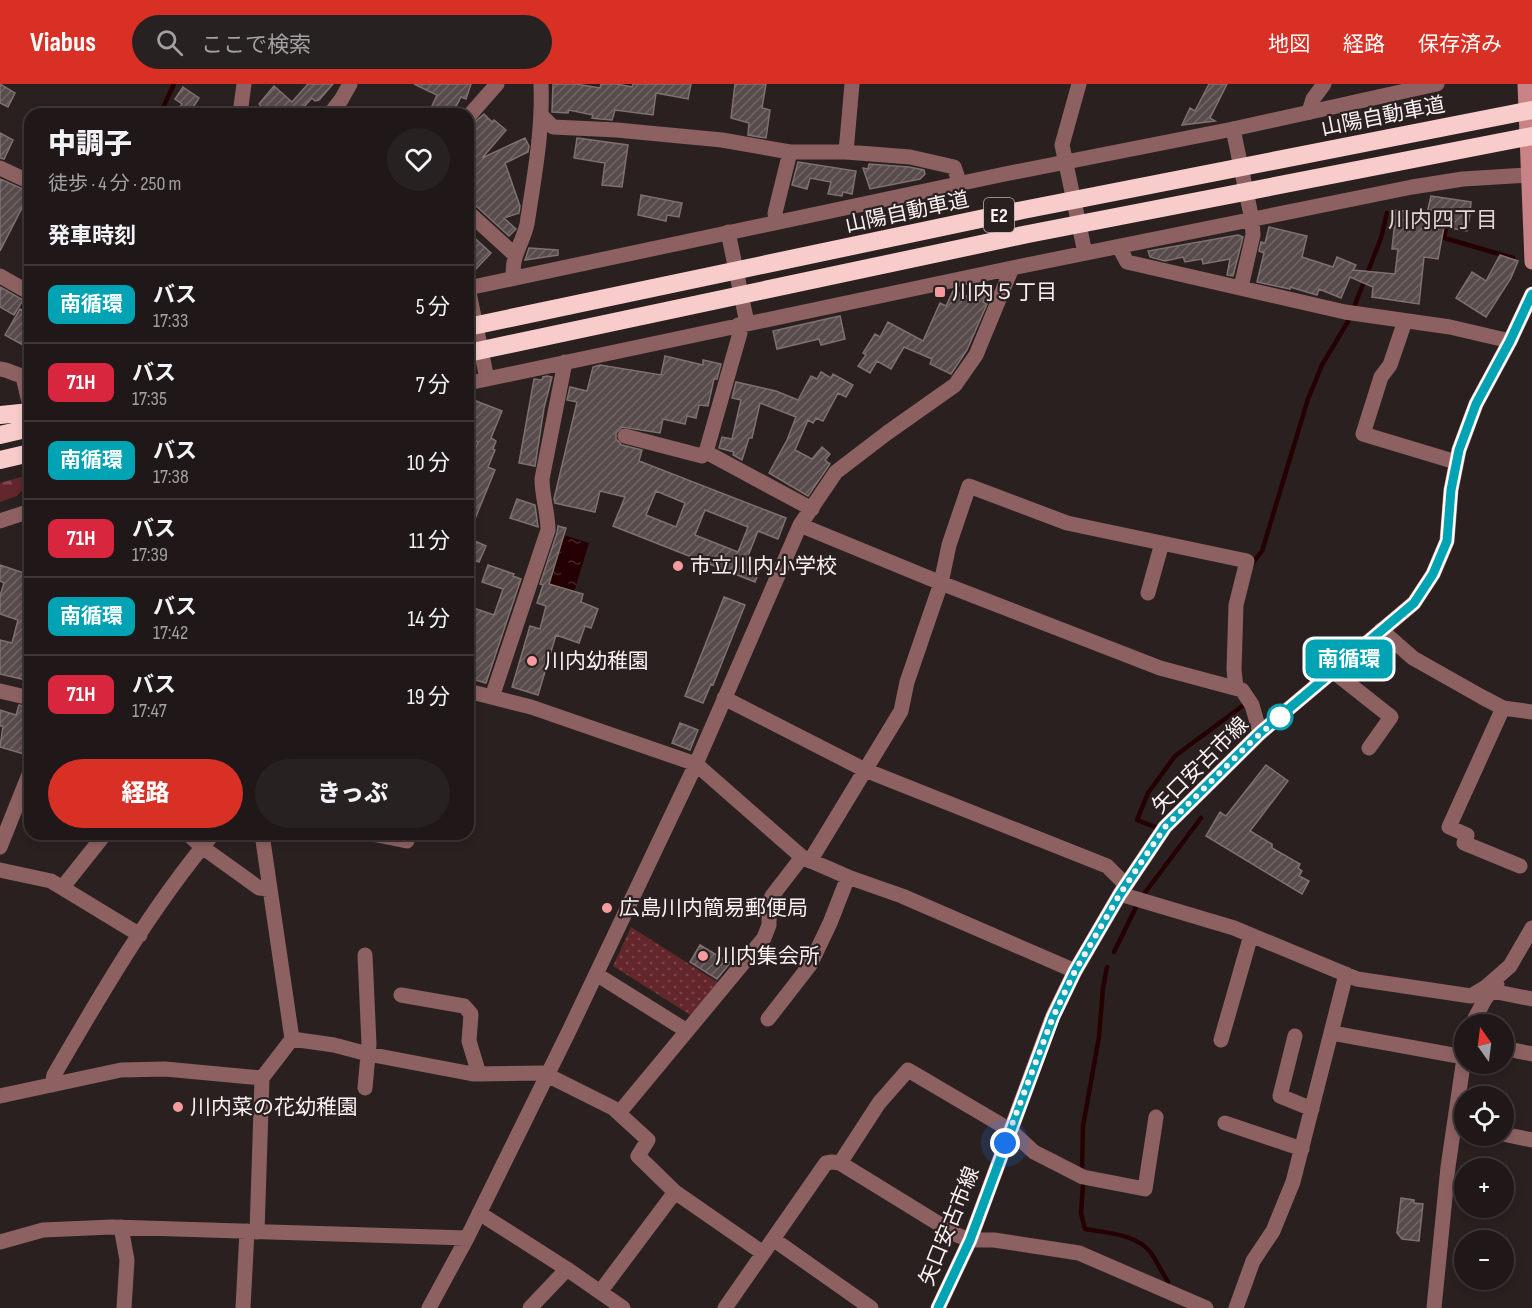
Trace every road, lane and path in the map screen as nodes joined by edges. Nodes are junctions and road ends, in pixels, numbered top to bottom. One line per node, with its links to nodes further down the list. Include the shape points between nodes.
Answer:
1 (244, 84): 11 (street)
2 (350, 84): 12 (street)
3 (497, 84): 13 (street)
4 (541, 84): 16 (street)
5 (852, 84): 20 (street)
6 (1079, 84): 21 (street, via 1062,145)
7 (1324, 84): 15 (street)
8 (1437, 84): 15 (street)
9 (1527, 84): 10 (street); 23 (main road)
10 (1532, 99)
11 (241, 108)
12 (335, 108)
13 (474, 110)
14 (1532, 110): 44 (highway, 山陽自動車道 / E2, via 1023,210)
15 (1309, 112): 17 (street)
16 (542, 116): 19 (street, via 553,127 722,140); 32 (street, via 526,228)
17 (1233, 129): 21 (street); 27 (street)
18 (1532, 136): 46 (highway, E2, via 1028,234)
19 (790, 152): 20 (street); 28 (street, via 775,213)
20 (846, 152): 25 (street, via 910,157 954,167)
21 (1065, 161): 25 (street); 31 (street)
22 (0, 168): 24 (street)
23 (1528, 175): 27 (street, via 1432,184); 33 (main road)
24 (24, 179)
25 (960, 184): 28 (street)
26 (474, 217): 32 (street)
27 (1252, 220): 30 (street); 38 (street, via 1253,235)
28 (777, 222): 29 (street)
29 (728, 232): 36 (street); 43 (street)
30 (1119, 247): 31 (street); 38 (street, via 1127,262)
31 (1084, 254): 34 (street)
32 (515, 255): 36 (street)
33 (1532, 262)
34 (1012, 268): 43 (street); 60 (street, via 976,355 955,385 836,472)
35 (0, 276): 39 (street)
36 (514, 278): 37 (street)
37 (474, 287)
38 (1241, 287): 42 (street, via 1345,312)
39 (24, 290)
40 (1532, 294): 45 (main road, 矢口安古市線)
41 (474, 317): 50 (street)
42 (1405, 321): 45 (street); 59 (street, via 1390,365 1381,376 1363,434)
43 (742, 324): 47 (street); 56 (street)
44 (474, 326)
45 (1510, 341): 59 (main road, 矢口安古市線, via 1476,404)
46 (474, 351)
47 (565, 362): 50 (street); 73 (street, via 542,479 548,530)
48 (0, 369): 49 (street)
49 (24, 375)
50 (487, 379): 51 (street)
51 (474, 382)
52 (24, 396): 53 (street)
53 (21, 417): 54 (highway)
54 (0, 435)
55 (625, 436): 56 (street, via 702,456)
56 (706, 452): 60 (street)
57 (24, 454): 58 (highway)
58 (0, 460)
59 (1456, 462): 67 (main road, 矢口安古市線, via 1447,541 1433,574 1414,603)
60 (812, 509): 63 (street)
61 (24, 513): 62 (street)
62 (0, 521)
63 (800, 525): 65 (street); 74 (street)
64 (1161, 543): 65 (street, via 1067,523 969,486); 66 (street); 69 (street, via 1247,561 1236,605)
65 (941, 583): 69 (street, via 1160,668); 80 (street, via 907,682 902,711)
66 (1148, 593)
67 (1381, 630): 68 (main road, 矢口安古市線); 75 (street, via 1413,658)
68 (1334, 672): 77 (main road, 矢口安古市線); 78 (street, via 1391,717)
69 (1236, 688): 77 (street, via 1252,705)
70 (0, 691): 72 (street)
71 (474, 692): 73 (street)
72 (24, 697)
73 (492, 697): 79 (street)
74 (724, 698): 79 (street); 80 (street)
75 (1503, 708): 76 (street); 91 (street, via 1449,827 1467,835 1464,843)
76 (1532, 712)
77 (1260, 733): 96 (main road, 矢口安古市線, via 1165,827)
78 (1369, 748)
79 (696, 765): 90 (street); 103 (street)
80 (865, 770): 90 (street); 96 (street, via 1107,866)
81 (24, 787): 88 (street)
82 (100, 840): 94 (street)
83 (194, 840): 89 (street)
84 (208, 840): 89 (street)
85 (263, 840): 95 (street)
86 (402, 840): 87 (street)
87 (407, 841)
88 (0, 847)
89 (202, 847): 95 (street, via 259,888); 98 (street)
90 (806, 859): 93 (street); 112 (street, via 772,896 770,925 764,938)
91 (1520, 866)
92 (0, 870): 94 (street, via 51,881)
93 (848, 877): 102 (street, via 902,896); 111 (street, via 810,965)
94 (62, 888): 98 (street)
95 (269, 889): 115 (street)
96 (1123, 889): 99 (street); 102 (main road, 矢口安古市線)
97 (1532, 928): 101 (street)
98 (140, 935): 124 (street, via 106,986)
99 (1251, 935): 104 (street); 116 (street)
100 (365, 955): 118 (street)
101 (1510, 966): 105 (street); 107 (street)
102 (1075, 971): 131 (main road, 矢口安古市線)
103 (596, 974): 112 (street); 122 (street)
104 (1346, 974): 107 (street, via 1357,979); 113 (street)
105 (1492, 991): 108 (street); 110 (street)
106 (400, 995): 121 (street, via 464,1006 471,1014 469,1041)
107 (1471, 996): 109 (street)
108 (1532, 999)
109 (1471, 1014)
110 (1477, 1014)
111 (768, 1019)
112 (687, 1031): 128 (street)
113 (1332, 1033): 120 (street); 127 (street)
114 (1295, 1036): 127 (street, via 1280,1096)
115 (292, 1039): 118 (street, via 334,1044); 123 (street)
116 (1221, 1040)
117 (1514, 1050): 119 (street)
118 (368, 1054): 121 (street); 125 (street)
119 (1532, 1054)
120 (1454, 1055)
121 (479, 1074): 122 (street)
122 (547, 1075): 128 (street); 138 (street)
123 (262, 1078): 124 (street, via 165,1069 121,1070); 140 (street)
124 (52, 1085): 126 (street)
125 (365, 1088)
126 (0, 1096)
127 (1312, 1109): 135 (street)
128 (619, 1113): 137 (street, via 648,1140 638,1156)
129 (1156, 1118): 131 (street, via 1145,1189 1083,1177 1034,1152)
130 (1225, 1124): 135 (street)
131 (1010, 1130): 136 (street, via 908,1070 879,1103); 143 (main road, 矢口安古市線)
132 (1514, 1136): 133 (street)
133 (1532, 1140)
134 (1456, 1146): 158 (street)
135 (1302, 1149): 157 (street, via 1273,1231 1253,1261)
136 (840, 1163): 142 (street, via 826,1163); 143 (street)
137 (675, 1192): 145 (street); 147 (street)
138 (478, 1213): 141 (street); 146 (street)
139 (121, 1227): 140 (street); 144 (street, via 43,1230); 148 (street, via 127,1260)
140 (252, 1232): 141 (street); 149 (street)
141 (466, 1238): 150 (street)
142 (773, 1239): 145 (street); 154 (street)
143 (970, 1240): 155 (main road, 矢口安古市線); 156 (street, via 1079,1253)
144 (0, 1242)
145 (763, 1253): 153 (street)
146 (567, 1269): 147 (street); 151 (street)
147 (600, 1292): 152 (street)
148 (124, 1308)
149 (243, 1308)
150 (429, 1308)
151 (530, 1308)
152 (623, 1308)
153 (725, 1308)
154 (872, 1308)
155 (938, 1308)
156 (1206, 1308)
157 (1236, 1308)
158 (1434, 1308)

